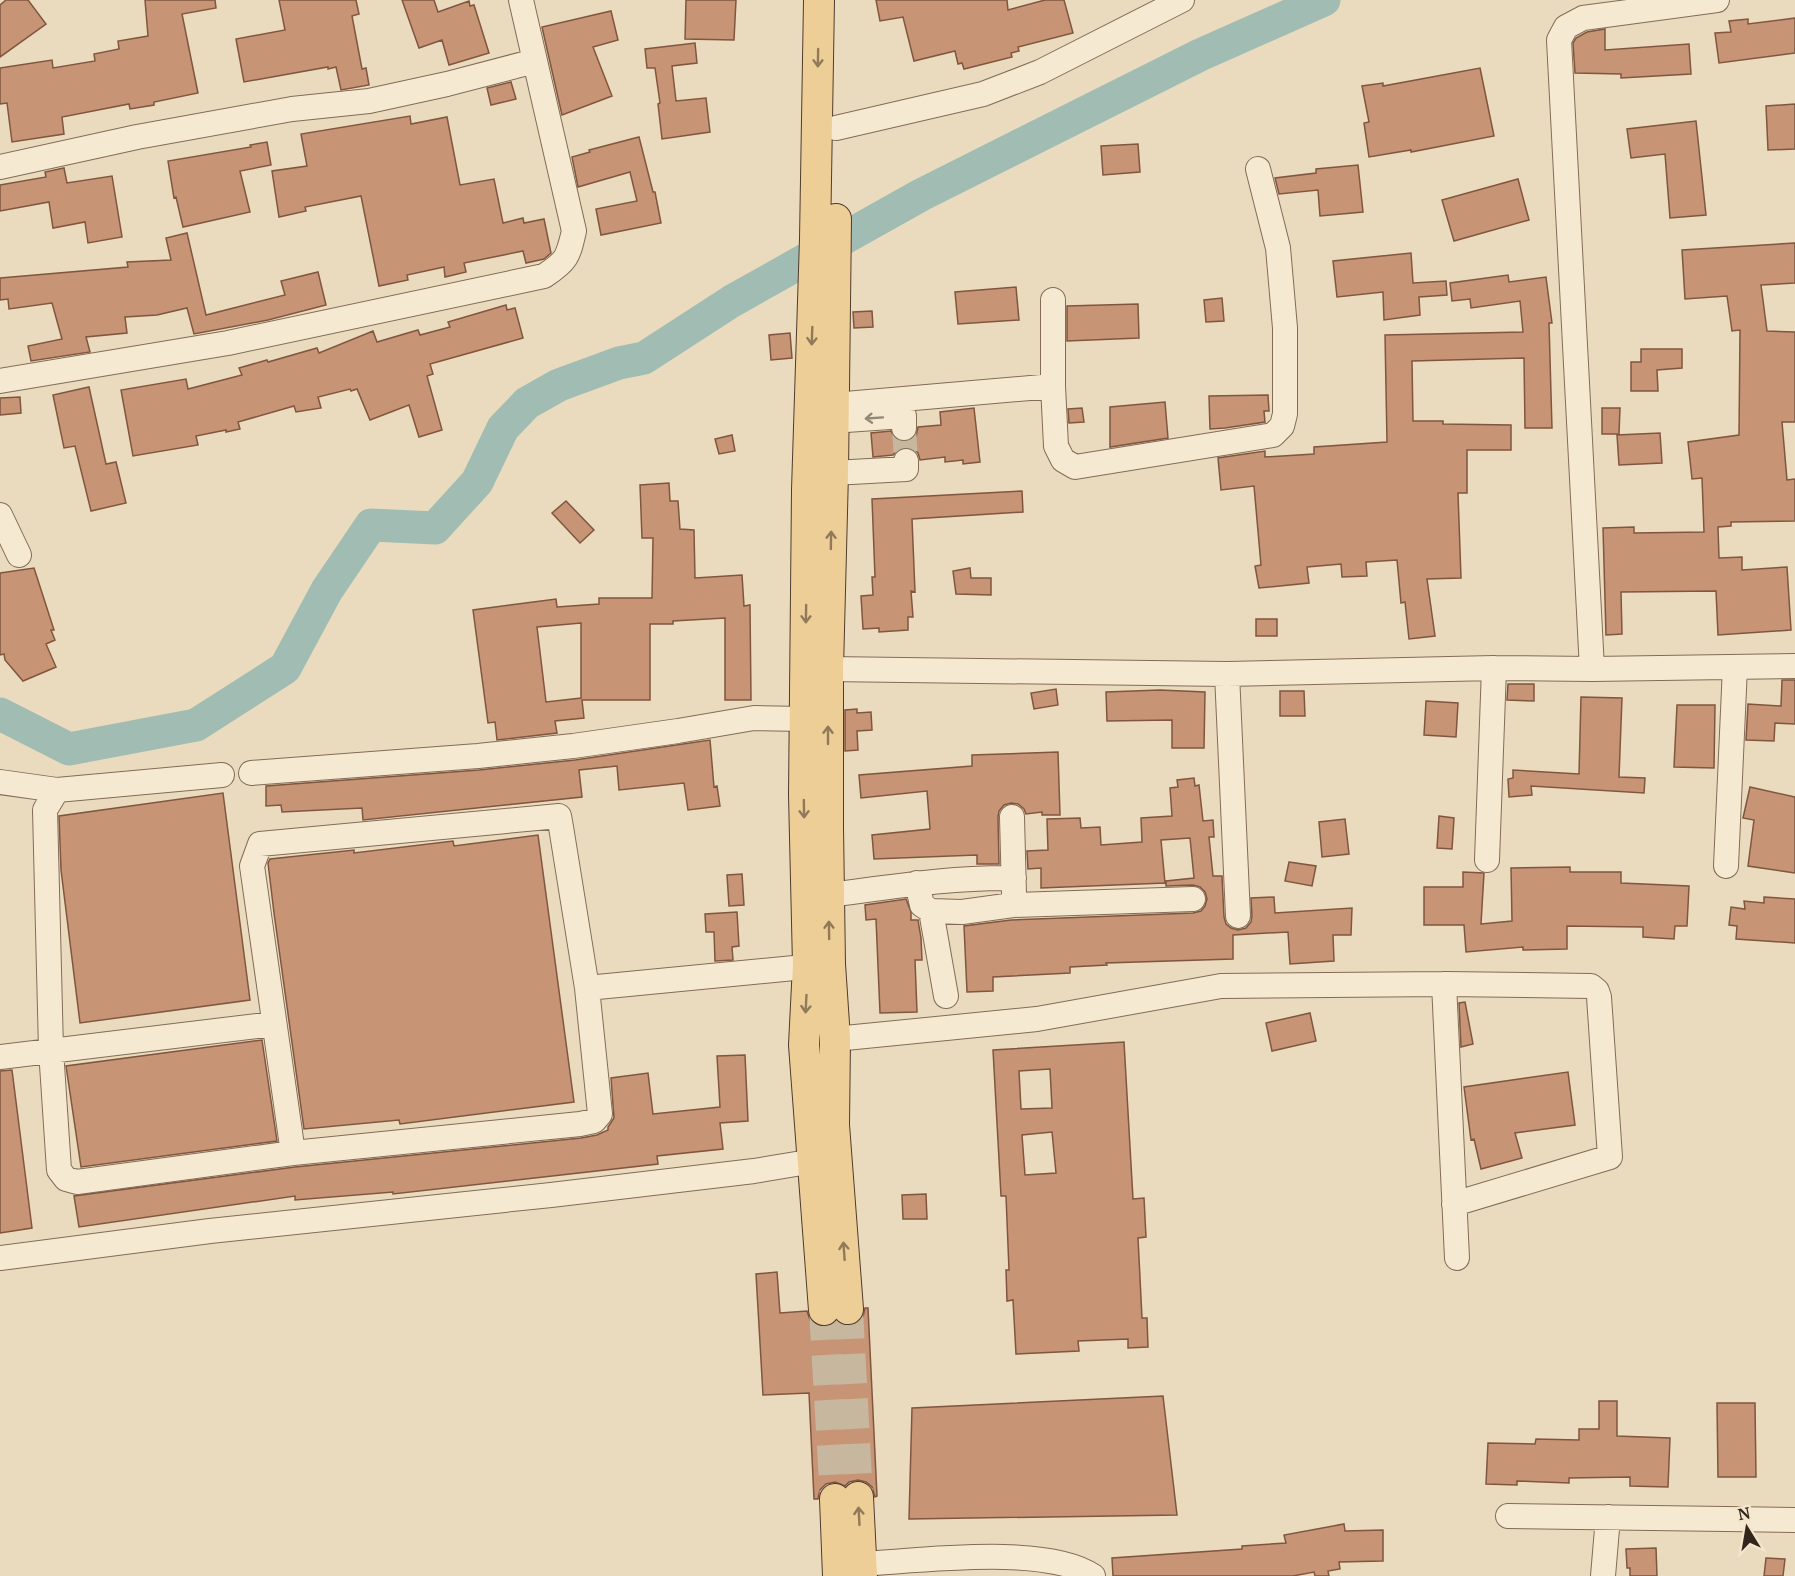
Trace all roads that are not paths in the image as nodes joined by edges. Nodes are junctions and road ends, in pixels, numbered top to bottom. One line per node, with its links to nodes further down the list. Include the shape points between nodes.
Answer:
1 (521, 0): 7 (street)
2 (819, 0): 11 (main road, one-way to 11)
3 (839, 0): 8 (main road)
4 (1182, 0): 6 (street)
5 (1717, 0): 26 (street, via 1583,18 1566,27 1559,40)
6 (1145, 10): 8 (street, via 1040,72 983,94)
7 (535, 61): 9 (street, via 369,101 292,109); 14 (street, via 574,231 562,264 544,276 228,343)
8 (837, 128): 11 (main road)
9 (0, 167)
10 (1258, 169): 15 (street, via 1278,248 1286,370 1282,426 1273,435 1075,467 1063,460 1056,446)
11 (825, 237): 12 (main road)
12 (825, 272): 16 (main road); 28 (main road, one-way to 28, via 807,490)
13 (1053, 300): 15 (street)
14 (0, 381)
15 (1053, 386): 16 (street)
16 (834, 413): 17 (street, one-way to 16, via 904,416); 19 (main road)
17 (904, 428)
18 (906, 461): 19 (street, via 906,469)
19 (833, 473): 25 (main road, one-way to 19)
20 (0, 515): 21 (street)
21 (19, 555)
22 (1795, 666): 23 (street)
23 (1736, 667): 26 (street); 35 (street)
24 (1494, 668): 26 (street); 27 (street); 34 (street)
25 (828, 669): 27 (street); 38 (main road, one-way to 25)
26 (1592, 669)
27 (1227, 674): 42 (street)
28 (804, 719): 29 (street, via 754,718 561,747); 43 (main road, one-way to 43, via 805,883)
29 (251, 773)
30 (222, 775): 32 (street)
31 (0, 782): 32 (street)
32 (57, 790): 49 (street, via 45,810)
33 (1012, 817): 36 (street)
34 (1487, 860)
35 (1726, 866)
36 (1014, 878): 37 (street); 40 (street)
37 (917, 883): 38 (street); 41 (street, via 922,904)
38 (829, 895): 43 (main road, one-way to 38)
39 (1193, 899): 40 (street)
40 (1013, 905): 41 (street, via 962,912)
41 (931, 911): 46 (street)
42 (1238, 916)
43 (819, 965): 45 (street); 48 (main road); 52 (main road, one-way to 52, via 804,1045)
44 (1444, 984): 48 (street, via 1221,987 1037,1019); 53 (street); 53 (street, via 1591,986 1598,991 1610,1156)
45 (586, 988): 47 (street, via 559,816 292,840 260,844 252,866); 51 (street, via 600,1114 594,1121)
46 (946, 996)
47 (273, 1024): 49 (street); 51 (street)
48 (835, 1040): 52 (main road, via 834,1125)
49 (51, 1050): 50 (street); 51 (street, via 59,1170 66,1179 77,1182)
50 (0, 1057)
51 (293, 1153)
52 (825, 1160): 54 (street); 56 (main road)
53 (1454, 1204): 55 (street)
54 (0, 1258)
55 (1457, 1258)
56 (836, 1310)
57 (847, 1498): 61 (main road)
58 (1508, 1516): 59 (street)
59 (1608, 1517): 60 (street); 63 (street)
60 (1795, 1520)
61 (854, 1572): 62 (street, via 1033,1557 1062,1563)
62 (1093, 1576)
63 (1604, 1576)

